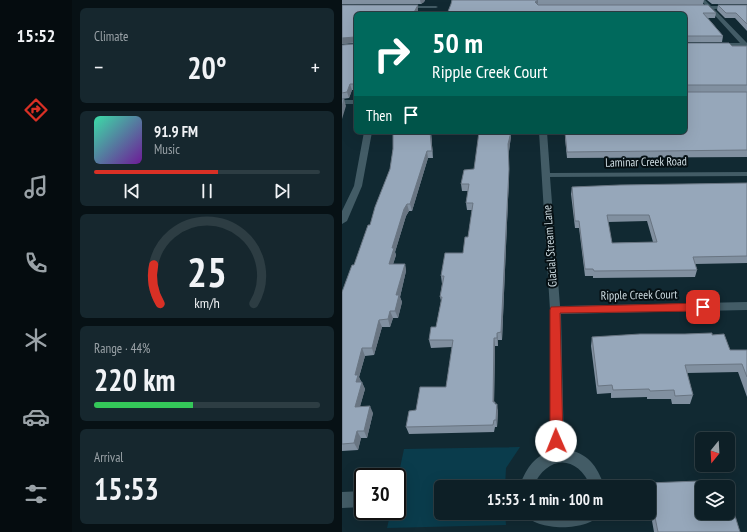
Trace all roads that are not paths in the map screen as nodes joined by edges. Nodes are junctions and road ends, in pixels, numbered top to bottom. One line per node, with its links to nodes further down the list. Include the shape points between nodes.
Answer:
1 (439, 0): 3 (street)
2 (703, 0): 6 (street)
3 (436, 6): 4 (street); 8 (street)
4 (397, 7)
5 (695, 8): 6 (street)
6 (710, 8): 7 (street); 10 (street)
7 (747, 8)
8 (434, 12)
9 (707, 45): 10 (street)
10 (746, 45)
11 (342, 102): 12 (street)
12 (354, 102)
13 (368, 134): 17 (street, via 358,186)
14 (543, 134): 16 (street, Glacial Stream Lane)
15 (747, 174): 16 (street, Laminar Creek Road)
16 (545, 175): 19 (street, Glacial Stream Lane)
17 (342, 220)
18 (747, 306): 19 (street, Ripple Creek Court)
19 (555, 310): 20 (street, Glacial Stream Lane)
20 (557, 456): 21 (street, via 545,459 536,466); 22 (street, via 578,460 587,466)
21 (528, 480)
22 (596, 480)
23 (342, 500): 24 (street)
24 (354, 500)
25 (538, 520): 27 (street, via 554,528)
26 (588, 520): 27 (street)
27 (580, 529)

